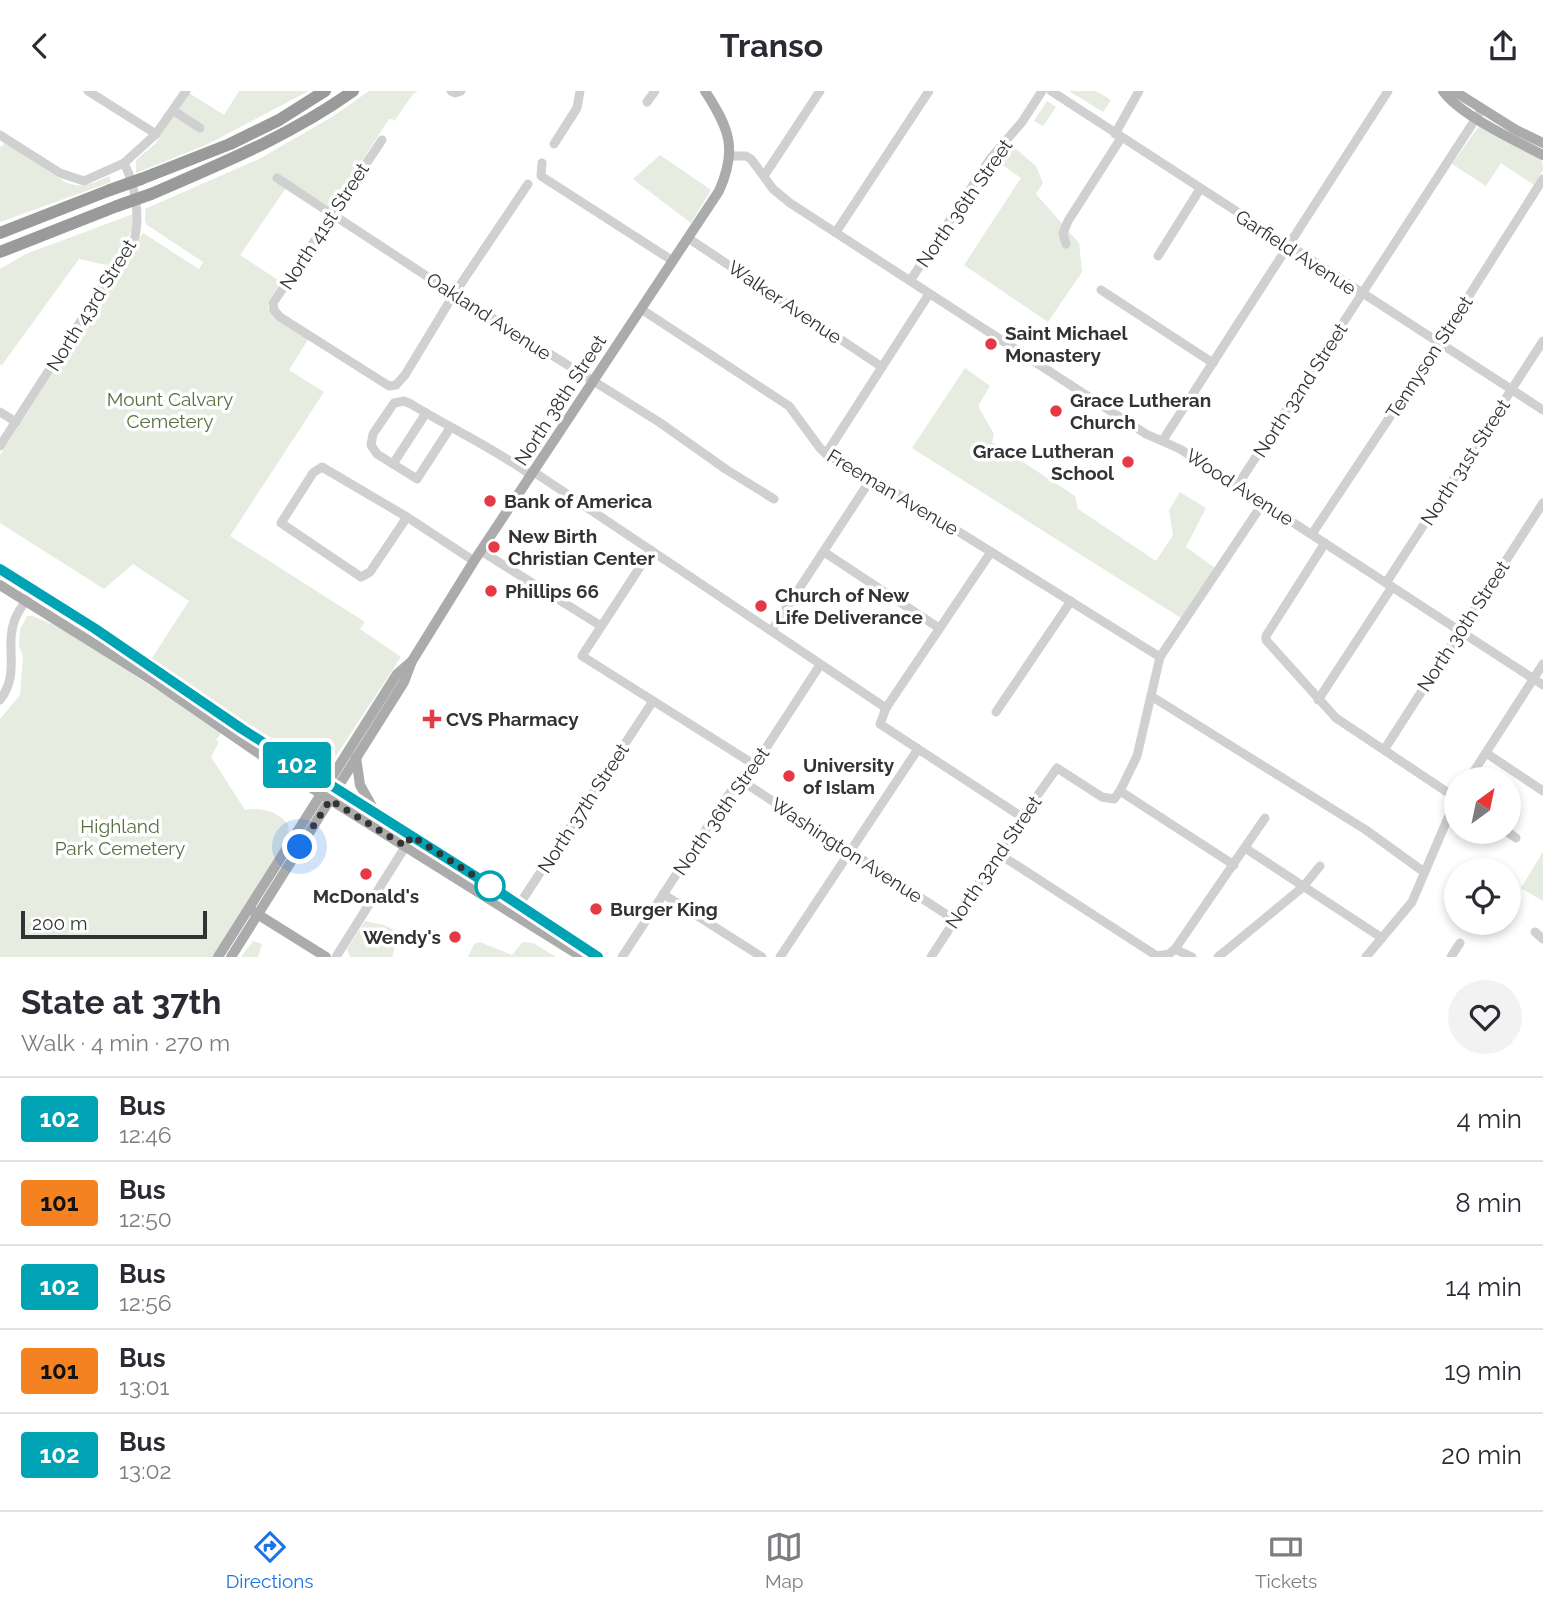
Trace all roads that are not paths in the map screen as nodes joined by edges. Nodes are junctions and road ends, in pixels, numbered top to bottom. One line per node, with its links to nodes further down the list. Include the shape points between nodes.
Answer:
1 (88, 91): 22 (street)
2 (186, 91): 19 (street)
3 (325, 91): 39 (highway, bridge, via 254,132)
4 (353, 91): 41 (highway, bridge, via 232,159)
5 (451, 91): 6 (street)
6 (461, 91)
7 (580, 91): 27 (street, via 577,108)
8 (655, 91): 18 (street)
9 (705, 91): 29 (main road, via 725,124)
10 (820, 91): 32 (street)
11 (929, 91): 38 (street)
12 (1042, 91): 48 (street, North 36th Street, via 990,159)
13 (1051, 91): 24 (street, Garfield Avenue)
14 (1139, 91): 24 (street)
15 (1387, 91): 43 (street)
16 (1443, 91): 20 (main road, via 1450,100)
17 (1454, 91): 20 (main road)
18 (647, 102)
19 (174, 111): 21 (street); 22 (street)
20 (1480, 113): 26 (main road); 28 (main road); 52 (street, North 32nd Street)
21 (200, 128)
22 (156, 134): 30 (street)
23 (0, 135): 30 (street, via 73,179 84,181)
24 (1118, 136): 36 (street, Garfield Avenue); 42 (street, via 1068,221 1063,233)
25 (382, 140): 37 (street, North 41st Street)
26 (1543, 143)
27 (554, 144)
28 (1543, 155)
29 (730, 156): 32 (street, Wood Avenue, via 746,156); 40 (main road, North 38th Street, via 719,191)
30 (124, 163): 63 (street, North 43rd Street, via 137,211 135,237)
31 (542, 163): 46 (street, via 541,176)
32 (764, 176): 38 (street, Wood Avenue, via 782,197)
33 (277, 178): 37 (street, Oakland Avenue)
34 (1543, 179): 55 (street, Tennyson Street)
35 (528, 184): 50 (street)
36 (1200, 189): 43 (street, Garfield Avenue); 45 (street)
37 (332, 213): 50 (street, Oakland Avenue); 50 (street, North 41st Street, via 273,303 276,314 388,386 396,385 409,369)
38 (836, 232): 48 (street, Wood Avenue)
39 (0, 233)
40 (688, 238): 46 (main road, North 38th Street); 57 (street, Walker Avenue)
41 (22, 243): 44 (highway); 47 (highway)
42 (1066, 244)
43 (1288, 246): 52 (street, Garfield Avenue); 56 (street)
44 (0, 252)
45 (1158, 256)
46 (673, 261): 53 (main road, North 38th Street)
47 (0, 262)
48 (910, 281): 51 (street, Wood Avenue)
49 (1101, 290): 56 (street)
50 (454, 294): 58 (street, Oakland Avenue)
51 (929, 294): 57 (street, North 36th Street); 65 (street, Wood Avenue, via 1146,434)
52 (1363, 295): 55 (street, Garfield Avenue); 71 (street, North 32nd Street)
53 (641, 309): 58 (main road, North 38th Street); 67 (street, Freeman Avenue, via 789,406)
54 (1543, 341): 59 (street, North 31st Street)
55 (1439, 343): 59 (street, Garfield Avenue); 76 (street, Tennyson Street)
56 (1213, 363): 65 (street)
57 (882, 367): 67 (street, North 36th Street)
58 (594, 381): 69 (main road, North 38th Street); 72 (street, Oakland Avenue)
59 (1512, 390): 60 (street, Garfield Avenue); 85 (street, North 31st Street)
60 (1543, 410)
61 (0, 412): 63 (street)
62 (426, 413): 64 (street); 68 (street); 68 (street, via 396,401 373,435 373,450)
63 (16, 422): 66 (street, North 43rd Street)
64 (450, 428): 68 (street, via 417,479); 69 (street)
65 (1163, 440): 71 (street, Wood Avenue)
66 (0, 446)
67 (827, 454): 70 (street, Freeman Avenue)
68 (393, 464)
69 (534, 473): 78 (street); 79 (main road, North 38th Street)
70 (871, 479): 80 (street); 81 (street, Freeman Avenue)
71 (1237, 486): 73 (street, Wood Avenue)
72 (774, 499)
73 (1263, 503): 76 (street, Wood Avenue); 93 (street)
74 (1543, 503): 92 (street, North 30th Street)
75 (407, 517): 75 (street, via 364,577 281,523 313,473 322,467); 82 (street)
76 (1312, 534): 77 (street, Wood Avenue)
77 (1325, 543): 85 (street, Wood Avenue); 101 (street, via 1266,636)
78 (651, 550): 89 (street); 91 (street)
79 (481, 551): 82 (main road, North 38th Street); 89 (street)
80 (824, 552): 90 (street); 91 (street)
81 (991, 552): 88 (street, Freeman Avenue); 90 (street)
82 (474, 561): 94 (main road, North 38th Street)
83 (0, 569): 86 (main road)
84 (0, 585): 87 (main road)
85 (1389, 585): 92 (street, Wood Avenue); 101 (street, North 31st Street)
86 (33, 590): 87 (street); 115 (main road)
87 (26, 601): 100 (street, via 15,620 12,668); 115 (main road)
88 (1071, 601): 93 (street, Freeman Avenue); 104 (street)
89 (601, 626): 102 (street, via 582,656)
90 (939, 628): 103 (street)
91 (772, 630): 96 (street)
92 (1460, 631): 97 (street, Wood Avenue); 106 (street, North 30th Street)
93 (1160, 657): 99 (street)
94 (412, 661): 108 (main road, North 38th Street, via 404,682); 115 (main road, North 38th Street, via 397,674)
95 (1543, 664): 97 (street)
96 (820, 665): 103 (street); 109 (street, North 36th Street)
97 (1533, 679): 98 (street, Wood Avenue); 107 (street)
98 (1543, 685)
99 (1151, 696): 113 (street, via 1137,756); 127 (street, via 1366,830)
100 (0, 700)
101 (1318, 700): 106 (street, via 1336,719)
102 (653, 701): 109 (street); 130 (street, North 37th Street)
103 (886, 708): 105 (street, via 880,724)
104 (996, 712)
105 (918, 749): 117 (street); 123 (street)
106 (1384, 750): 112 (street)
107 (1486, 753): 110 (street); 114 (street)
108 (356, 756): 115 (main road, North 38th Street); 116 (main road, via 360,785)
109 (755, 765): 111 (street, North 36th Street)
110 (1477, 767)
111 (739, 779): 123 (street, Washington Avenue); 129 (street, North 36th Street)
112 (1444, 790)
113 (1121, 791): 117 (street, North 32nd Street, via 1114,799 1102,797 1057,768); 125 (street)
114 (1543, 791)
115 (328, 792): 116 (main road); 121 (main road); 131 (main road, North 38th Street)
116 (378, 815): 120 (main road)
117 (1022, 817): 124 (street, North 32nd Street)
118 (1265, 818): 122 (street)
119 (1444, 826): 127 (street)
120 (412, 836): 121 (street); 130 (main road)
121 (405, 846): 132 (main road); 142 (street)
122 (1245, 848): 125 (street); 128 (street)
123 (848, 852): 133 (street, Washington Avenue); 147 (street)
124 (999, 854): 133 (street, North 32nd Street); 138 (street, via 1157,956)
125 (1234, 865): 138 (street)
126 (1320, 866): 128 (street)
127 (1424, 872): 135 (street, via 1412,902)
128 (1303, 887): 135 (street); 150 (street)
129 (663, 894): 145 (street, North 36th Street); 146 (street)
130 (519, 905): 132 (street, North 37th Street); 144 (main road)
131 (253, 911): 139 (main road, North 38th Street); 140 (main road, North 38th Street); 141 (main road)
132 (513, 915): 143 (main road)
133 (955, 920): 148 (street, North 32nd Street)
134 (1535, 932): 136 (street)
135 (1382, 938): 151 (street)
136 (1543, 939)
137 (1460, 943): 152 (street)
138 (1175, 949): 149 (street)
139 (218, 957)
140 (231, 957)
141 (326, 957)
142 (336, 957)
143 (582, 957)
144 (598, 957)
145 (622, 957)
146 (762, 957)
147 (780, 957)
148 (931, 957)
149 (1192, 957)
150 (1218, 957)
151 (1366, 957)
152 (1451, 957)

